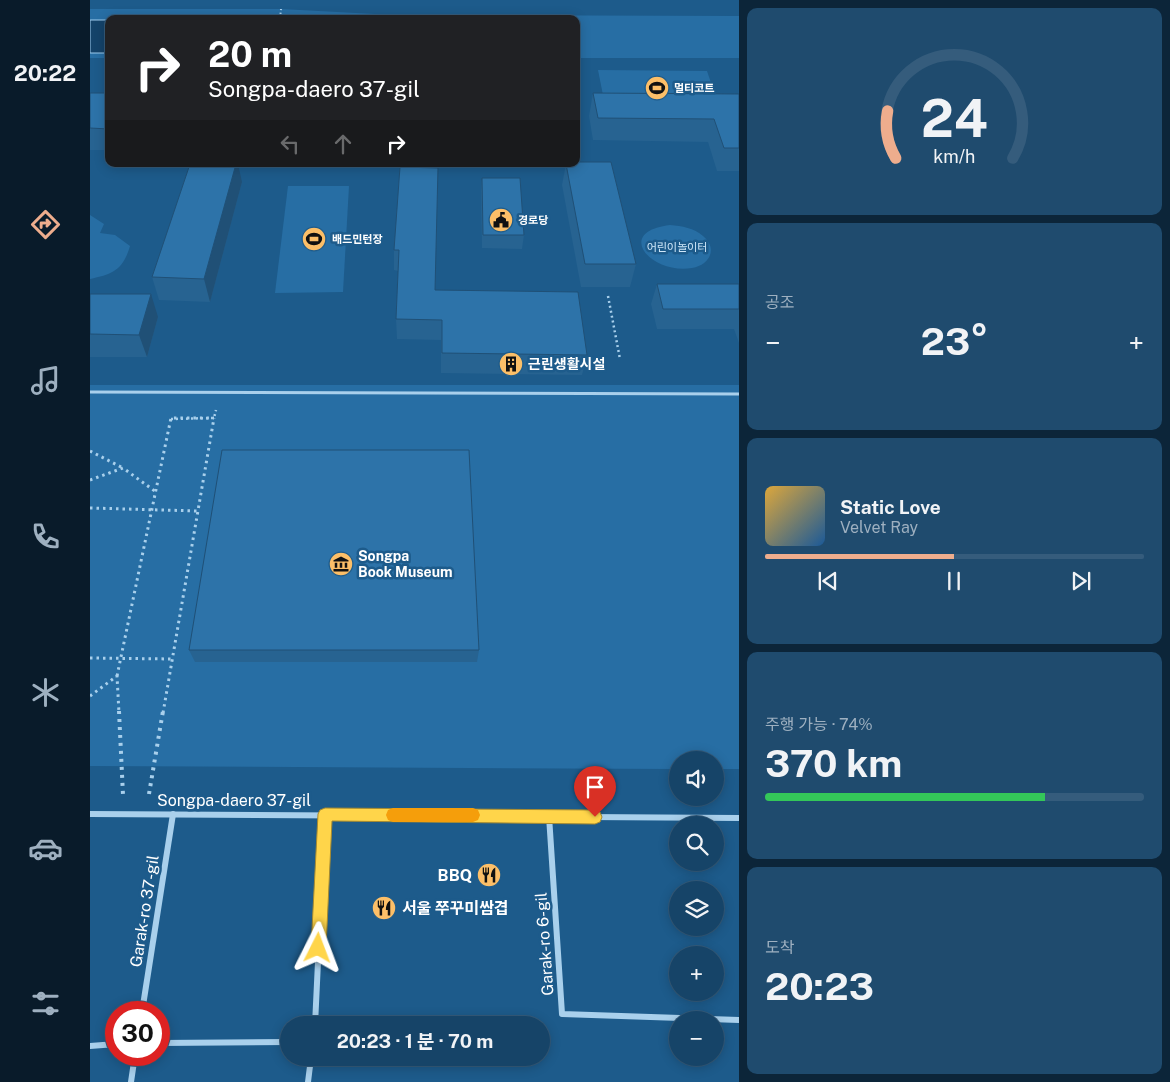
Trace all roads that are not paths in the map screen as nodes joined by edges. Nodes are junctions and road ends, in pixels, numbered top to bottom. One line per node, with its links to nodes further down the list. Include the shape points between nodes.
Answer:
1 (90, 392): 2 (lane)
2 (739, 394)
3 (90, 814): 4 (street, Songpa-daero 37-gil)
4 (173, 814): 5 (street, Songpa-daero 37-gil); 8 (street, Garak-ro 37-gil)
5 (325, 814): 6 (street, Songpa-daero 37-gil); 9 (street)
6 (549, 816): 7 (street, Songpa-daero 37-gil); 10 (street, Garak-ro 6-gil, via 562,1014)
7 (739, 818)
8 (144, 1001)
9 (314, 1016)
10 (739, 1020)
11 (280, 1042): 12 (street)
12 (170, 1043)
13 (105, 1045): 14 (street)
14 (90, 1046)
15 (133, 1066): 17 (street)
16 (311, 1066): 18 (street)
17 (131, 1082)
18 (308, 1082)

